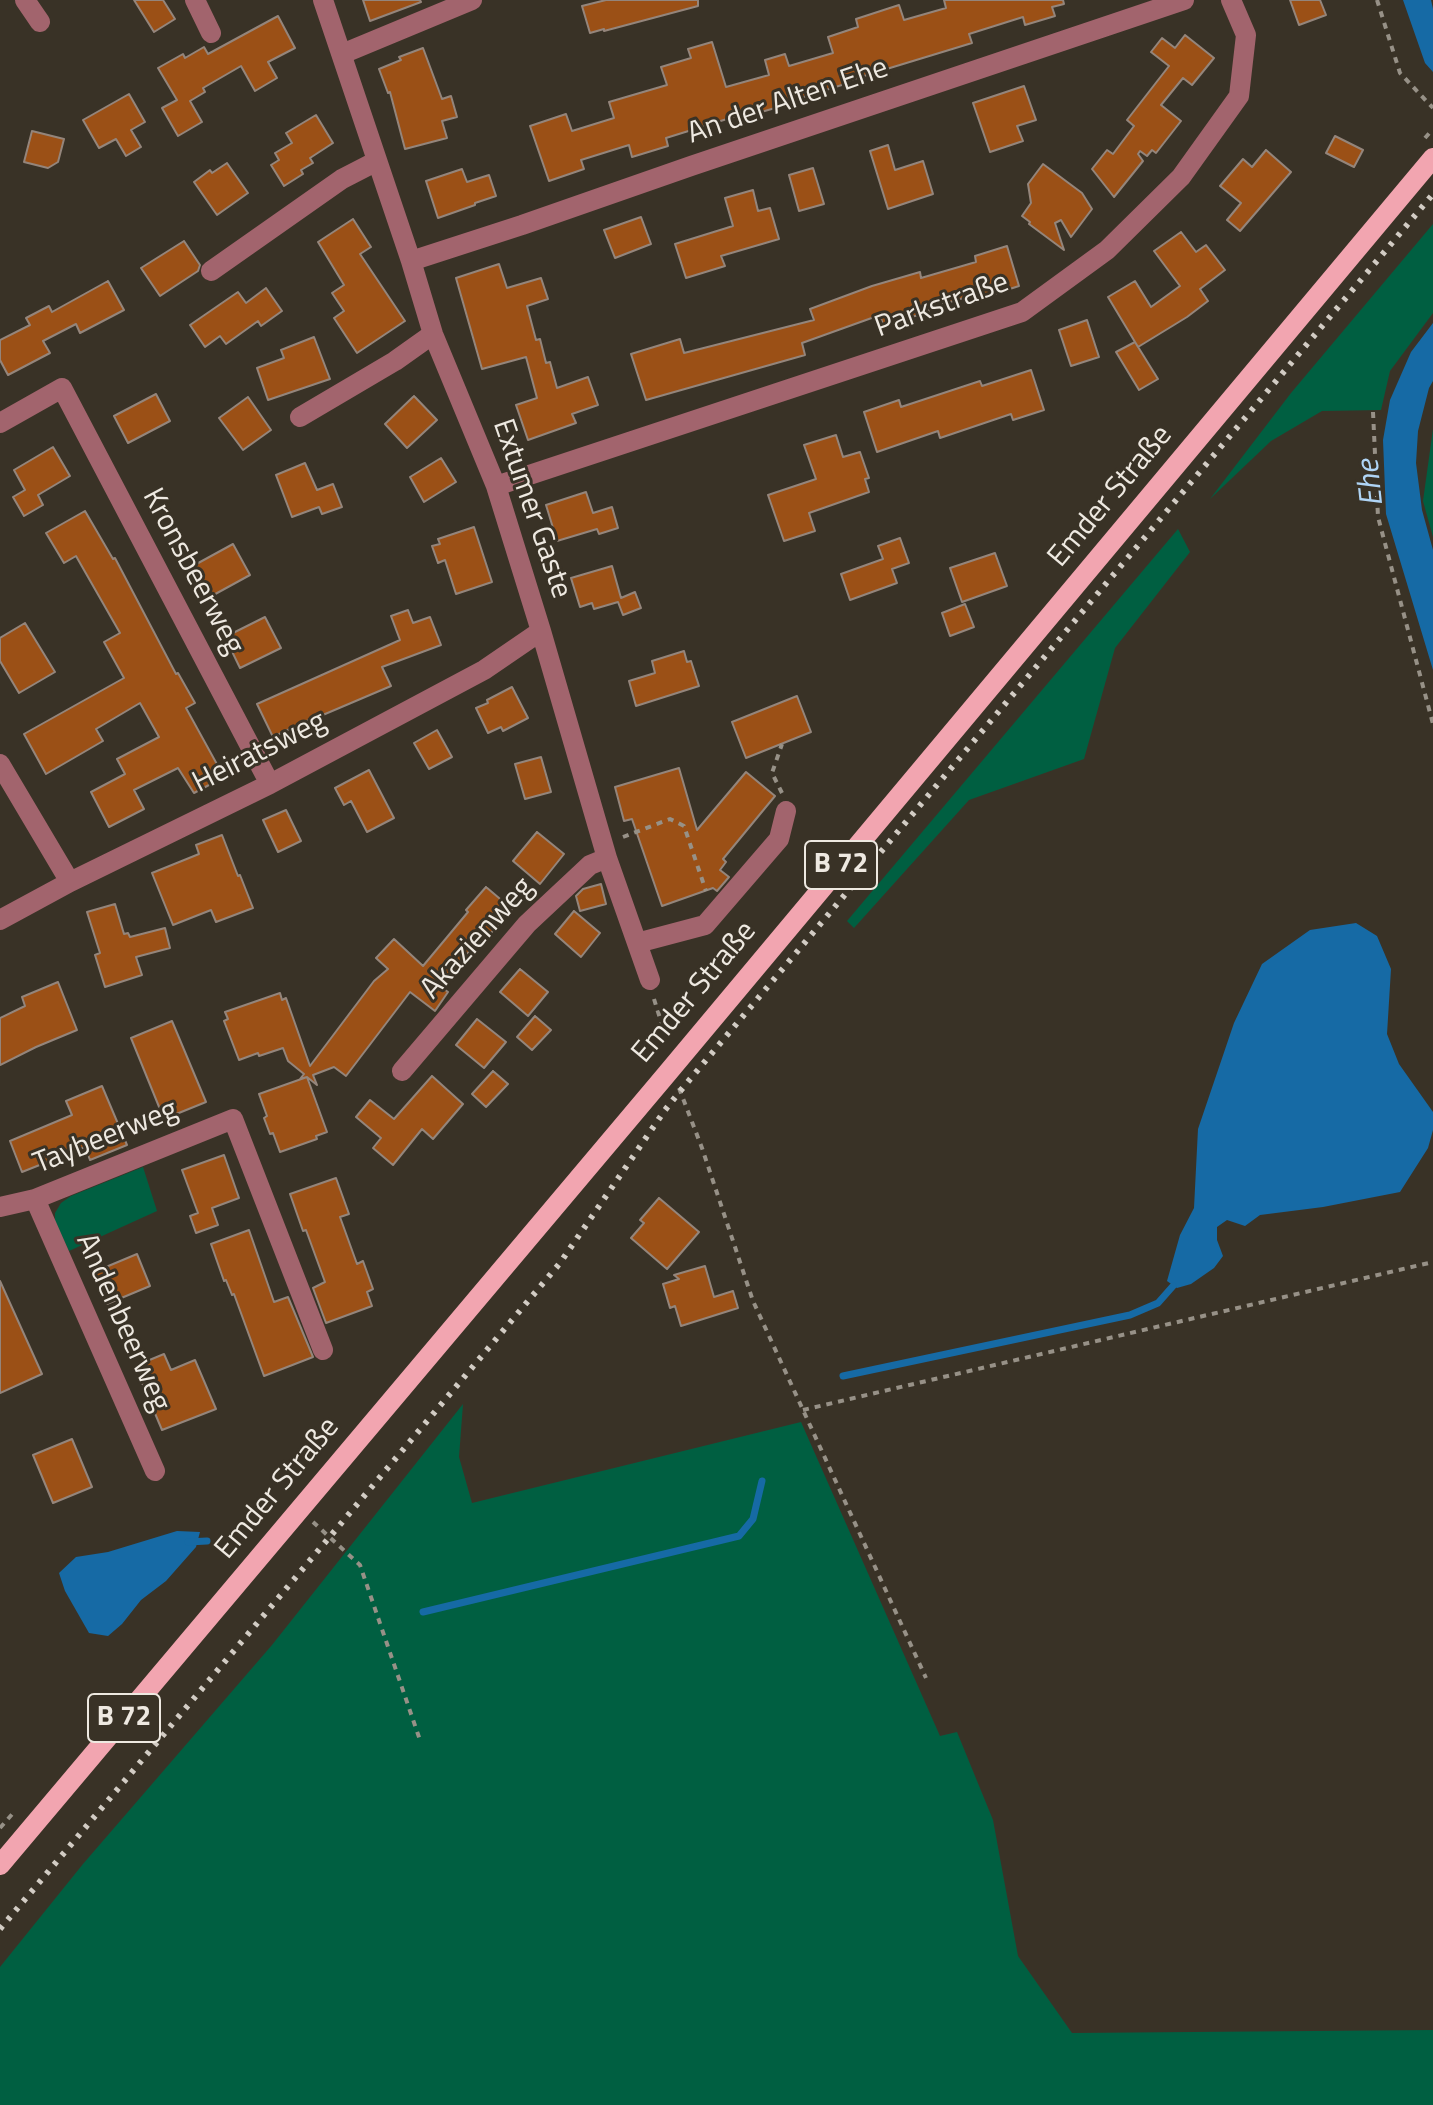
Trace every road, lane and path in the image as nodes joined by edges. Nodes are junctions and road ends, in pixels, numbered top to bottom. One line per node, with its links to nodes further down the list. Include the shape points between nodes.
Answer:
1 (25, 0): 8 (street)
2 (195, 0): 9 (street)
3 (323, 0): 10 (street, Extumer Gaste)
4 (472, 0): 10 (street)
5 (1184, 0): 14 (street, An der Alten Ehe)
6 (1231, 0): 20 (street, Parkstraße, via 1246,35 1239,96 1181,177 1107,250 1022,312)
7 (1377, 0): 11 (path, via 1400,73)
8 (40, 22)
9 (211, 33)
10 (342, 54): 13 (street, Extumer Gaste)
11 (1433, 108)
12 (1433, 158): 35 (main road, Emder Straße / B 72)
13 (377, 161): 14 (street, Extumer Gaste); 15 (street, via 342,179)
14 (411, 261): 16 (street, Extumer Gaste)
15 (211, 271)
16 (433, 334): 18 (street); 20 (street, Extumer Gaste)
17 (1373, 412): 22 (path, via 1378,517)
18 (300, 417)
19 (0, 423): 25 (street, Kronsbeerweg, via 62,388)
20 (496, 486): 21 (street, Extumer Gaste)
21 (541, 631): 25 (street, Heiratsweg, via 484,670); 27 (street, Extumer Gaste)
22 (1433, 724)
23 (782, 744): 26 (path, via 772,773)
24 (0, 764): 28 (street)
25 (270, 784): 28 (street, Heiratsweg)
26 (786, 811): 29 (street, via 779,839)
27 (605, 851): 29 (path, via 670,819 684,826 710,904); 31 (street, Extumer Gaste); 34 (street, Akazienweg, via 527,924)
28 (70, 882): 30 (street, Heiratsweg)
29 (718, 910): 31 (street, via 705,925)
30 (0, 920)
31 (637, 943): 32 (street, Extumer Gaste)
32 (650, 980): 33 (path, via 663,1028)
33 (673, 1039)
34 (402, 1071)
35 (665, 1076): 40 (path, via 681,1090 753,1301); 42 (main road, Emder Straße / B 72)
36 (35, 1199): 37 (street, Taybeerweg); 39 (street, Taybeerweg, via 233,1119); 41 (street, Andenbeerweg)
37 (0, 1207)
38 (1433, 1262): 40 (path)
39 (323, 1350)
40 (803, 1410): 43 (path)
41 (155, 1471)
42 (300, 1509): 44 (path, via 360,1565); 45 (main road, Emder Straße / B 72)
43 (926, 1678)
44 (421, 1743)
45 (0, 1865)

